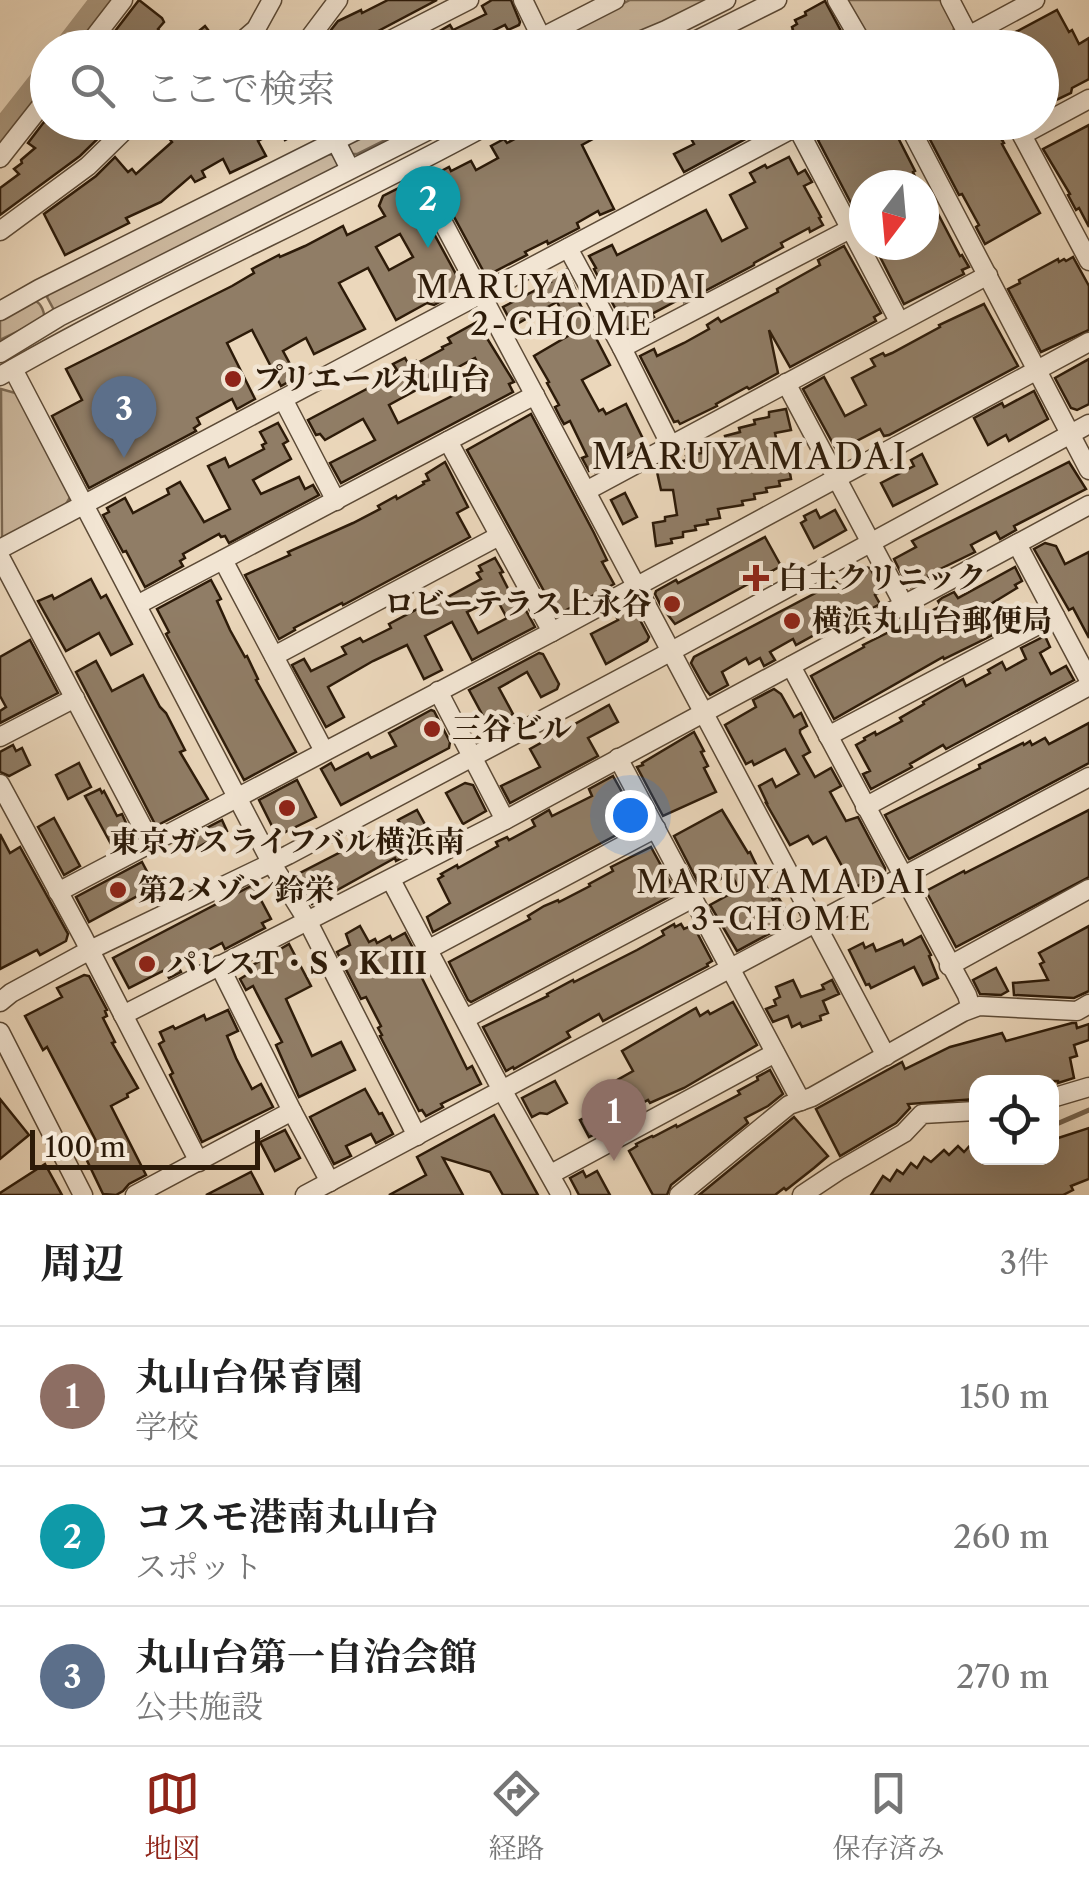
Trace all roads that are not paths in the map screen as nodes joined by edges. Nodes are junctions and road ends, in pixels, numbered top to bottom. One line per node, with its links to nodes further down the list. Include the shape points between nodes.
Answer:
1 (122, 0): 12 (street)
2 (272, 0): 13 (street)
3 (338, 0): 14 (street)
4 (470, 0): 15 (street)
5 (524, 0): 16 (street)
6 (614, 0): 17 (street)
7 (726, 0): 18 (street)
8 (778, 0): 19 (street)
9 (837, 0): 20 (street)
10 (950, 0): 21 (street)
11 (1035, 0): 22 (street)
12 (100, 30)
13 (255, 30)
14 (316, 30)
15 (411, 30)
16 (538, 30)
17 (555, 30)
18 (666, 30)
19 (717, 30)
20 (854, 30)
21 (966, 30)
22 (989, 30)
23 (1089, 99): 24 (street)
24 (1059, 112)
25 (30, 120): 34 (street)
26 (115, 140): 41 (street)
27 (408, 140): 36 (street)
28 (461, 140): 35 (street)
29 (773, 140): 42 (street)
30 (808, 140): 38 (street)
31 (917, 140): 45 (street)
32 (1024, 140): 39 (street)
33 (336, 141): 36 (street); 47 (street)
34 (0, 158)
35 (414, 166): 46 (street); 53 (street)
36 (350, 168): 51 (street)
37 (1089, 218): 39 (street)
38 (849, 227)
39 (1072, 228): 44 (street)
40 (849, 230): 50 (street)
41 (0, 231)
42 (568, 248): 46 (street); 50 (street)
43 (867, 260): 48 (street)
44 (1089, 262)
45 (988, 275): 48 (street); 52 (street)
46 (481, 294): 55 (street); 56 (street)
47 (0, 310)
48 (900, 321): 54 (street)
49 (1089, 342): 52 (street)
50 (622, 348): 60 (street)
51 (0, 353)
52 (1038, 370): 58 (street); 62 (street)
53 (6, 373): 65 (street)
54 (786, 383): 60 (street); 62 (street)
55 (535, 395): 59 (street); 63 (street)
56 (283, 399): 64 (street); 65 (street)
57 (1089, 424): 58 (street)
58 (1070, 435): 61 (street); 68 (street)
59 (448, 442): 64 (street); 67 (street)
60 (670, 444): 63 (street)
61 (1089, 470)
62 (836, 477): 68 (street); 73 (street)
63 (586, 491): 73 (street)
64 (336, 500): 72 (street)
65 (84, 505): 70 (street); 75 (street)
66 (1089, 505): 69 (street)
67 (500, 536): 77 (street); 79 (street)
68 (871, 541): 74 (street); 78 (street)
69 (1017, 544): 74 (street); 76 (street)
70 (0, 549)
71 (0, 557): 83 (street)
72 (223, 560): 75 (street); 79 (street)
73 (636, 586): 77 (street); 78 (street)
74 (904, 605): 80 (street)
75 (136, 606): 92 (street)
76 (1055, 616): 81 (street); 85 (street)
77 (552, 632): 82 (street)
78 (671, 651): 84 (street); 88 (street)
79 (274, 656): 87 (street)
80 (791, 666): 84 (street); 85 (street)
81 (1089, 683): 93 (street)
82 (438, 691): 87 (street); 88 (street)
83 (75, 698): 86 (street); 96 (street)
84 (704, 713): 89 (street); 104 (street)
85 (828, 736): 93 (street)
86 (0, 737)
87 (324, 751): 92 (street)
88 (472, 755): 94 (street); 97 (street)
89 (618, 758): 94 (street); 95 (street)
90 (1089, 777): 98 (street)
91 (0, 784): 101 (street)
92 (237, 798): 96 (street); 97 (street)
93 (865, 806): 98 (street)
94 (505, 820): 99 (street)
95 (656, 828): 102 (street); 105 (street)
96 (151, 843): 101 (street)
97 (272, 864): 103 (street); 106 (street)
98 (903, 877): 104 (street); 108 (street)
99 (392, 880): 103 (street); 105 (street)
100 (1089, 890): 108 (street)
101 (58, 892): 106 (street)
102 (692, 898): 109 (street); 114 (street)
103 (307, 920): 107 (street); 124 (street)
104 (816, 924): 109 (street); 117 (street)
105 (428, 948): 114 (street)
106 (90, 950): 110 (street); 113 (street)
107 (220, 965): 113 (street); 122 (street)
108 (950, 966): 112 (street)
109 (730, 968): 116 (street); 119 (street)
110 (0, 1002)
111 (1089, 1004): 112 (street, via 1077,1011)
112 (971, 1008): 117 (street)
113 (124, 1015): 125 (street)
114 (465, 1019): 119 (street)
115 (0, 1032): 128 (street)
116 (775, 1053): 121 (street); 126 (street)
117 (886, 1056): 121 (street)
118 (1089, 1087): 120 (street)
119 (502, 1090): 124 (street); 126 (street)
120 (1059, 1096)
121 (801, 1100): 132 (street)
122 (292, 1111): 125 (street); 127 (street)
123 (969, 1111): 133 (street, via 922,1114 904,1133)
124 (417, 1136): 127 (street)
125 (199, 1162): 129 (street)
126 (550, 1174): 131 (street)
127 (330, 1182): 130 (street)
128 (83, 1195)
129 (135, 1195)
130 (305, 1195)
131 (562, 1195)
132 (679, 1195)
133 (802, 1195)

